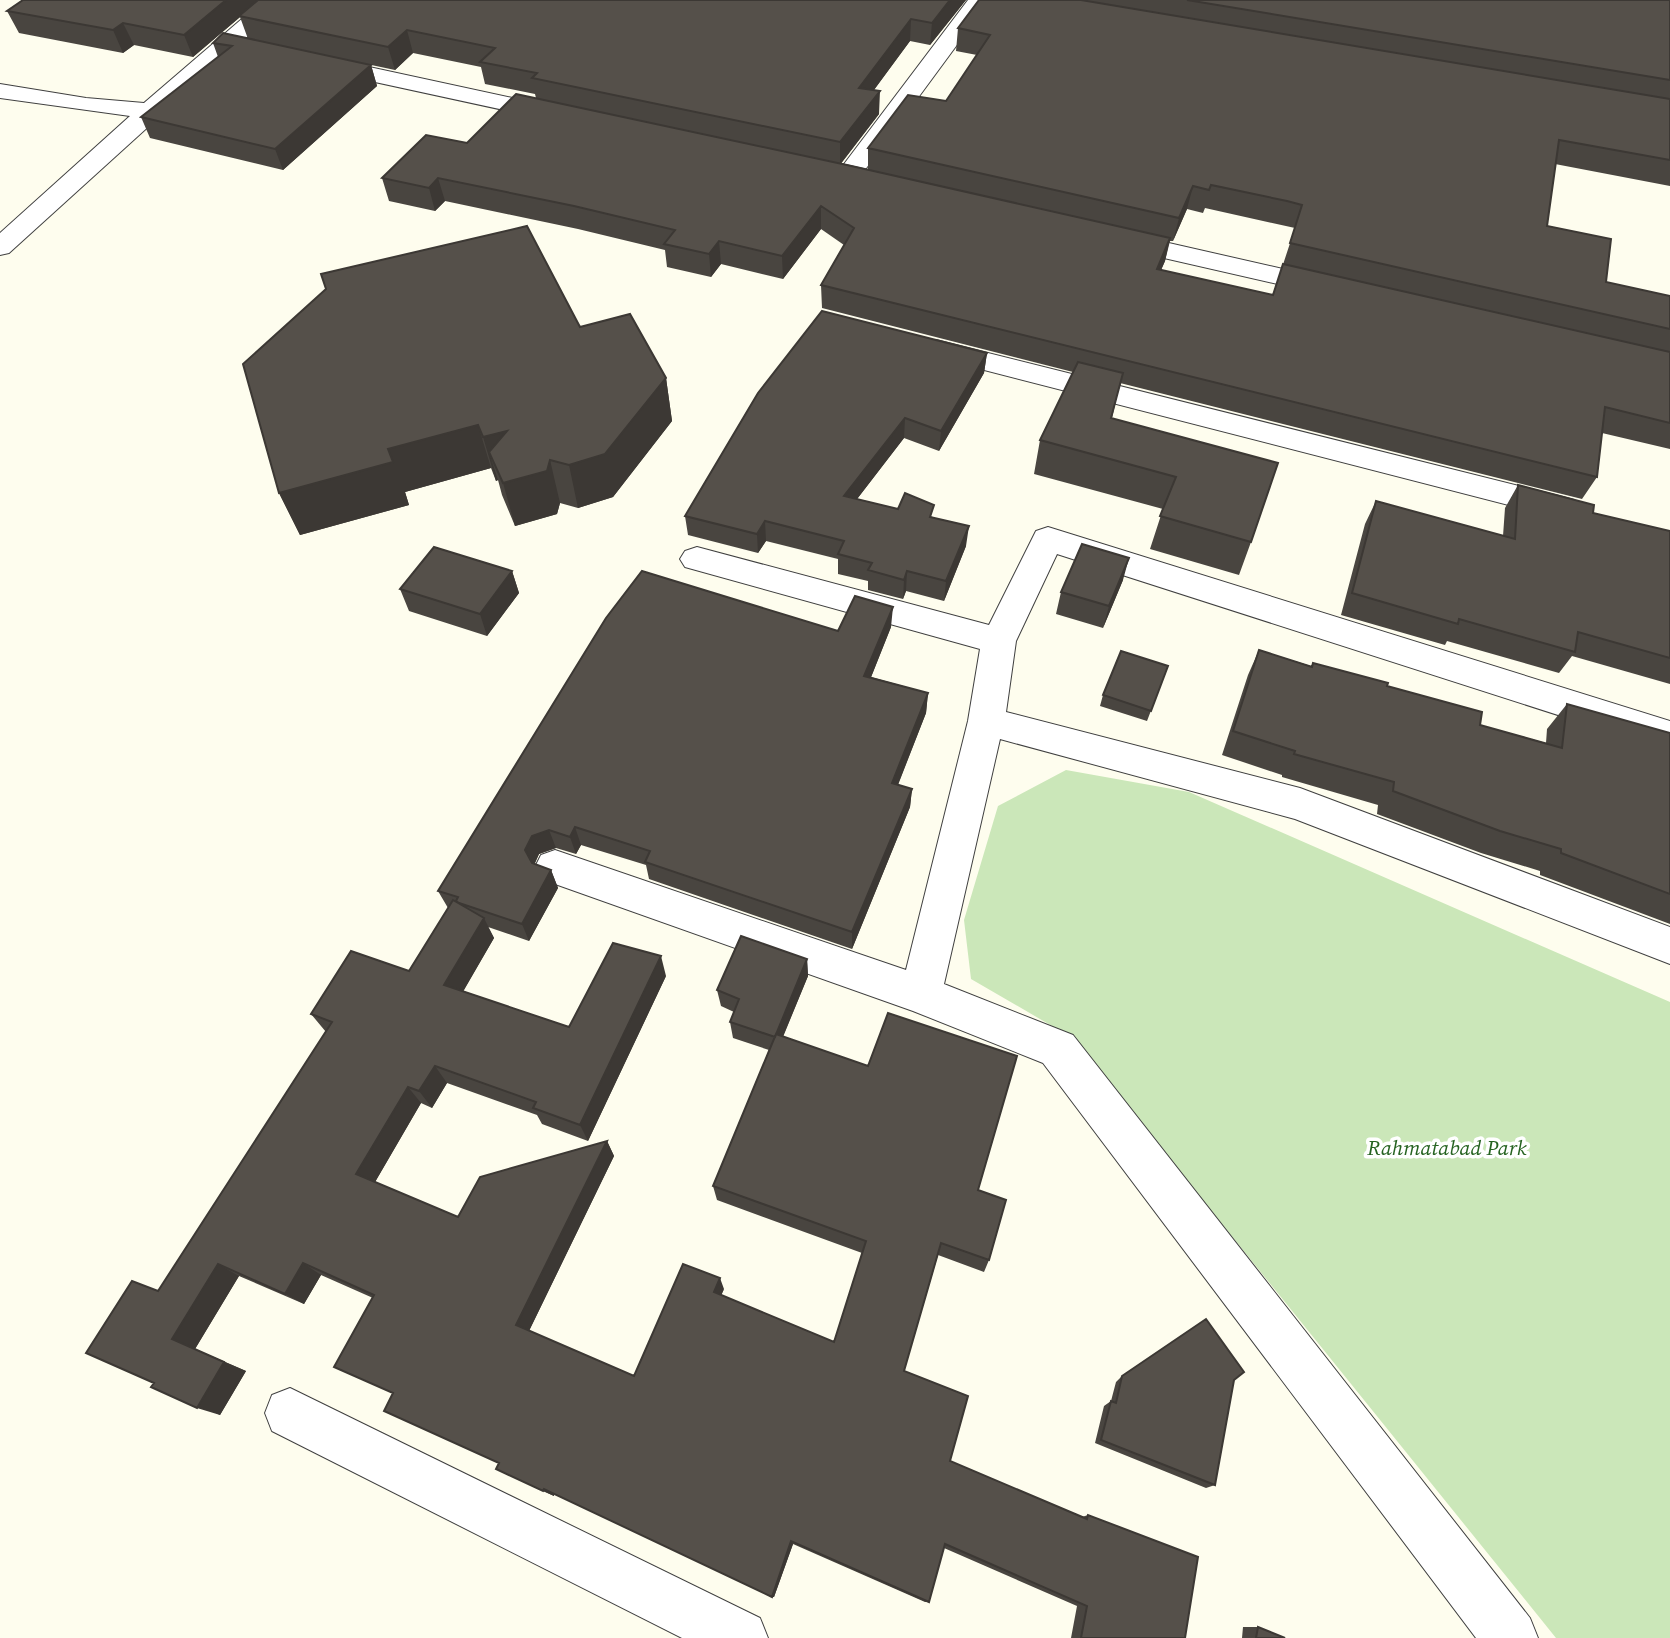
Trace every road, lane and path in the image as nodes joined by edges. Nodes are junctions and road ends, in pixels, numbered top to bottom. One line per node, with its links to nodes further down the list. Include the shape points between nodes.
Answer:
1 (277, 0): 3 (street)
2 (979, 0): 10 (street)
3 (225, 43): 4 (street); 7 (street)
4 (252, 49)
5 (293, 58): 8 (street)
6 (0, 91): 7 (street)
7 (149, 111): 13 (street)
8 (577, 119)
9 (820, 172): 10 (street)
10 (847, 177): 11 (street)
11 (874, 184)
12 (1090, 233): 14 (street)
13 (0, 247)
14 (1360, 295)
15 (914, 344): 16 (street)
16 (1589, 515)
17 (696, 559): 18 (street)
18 (999, 641): 19 (street); 20 (street, via 1048,539)
19 (986, 721): 22 (street, via 1300,804); 23 (street)
20 (1670, 736)
21 (555, 867): 23 (street)
22 (1670, 947)
23 (921, 994): 26 (street, via 1058,1049)
24 (290, 1413): 25 (street)
25 (722, 1634)
26 (1510, 1638)

